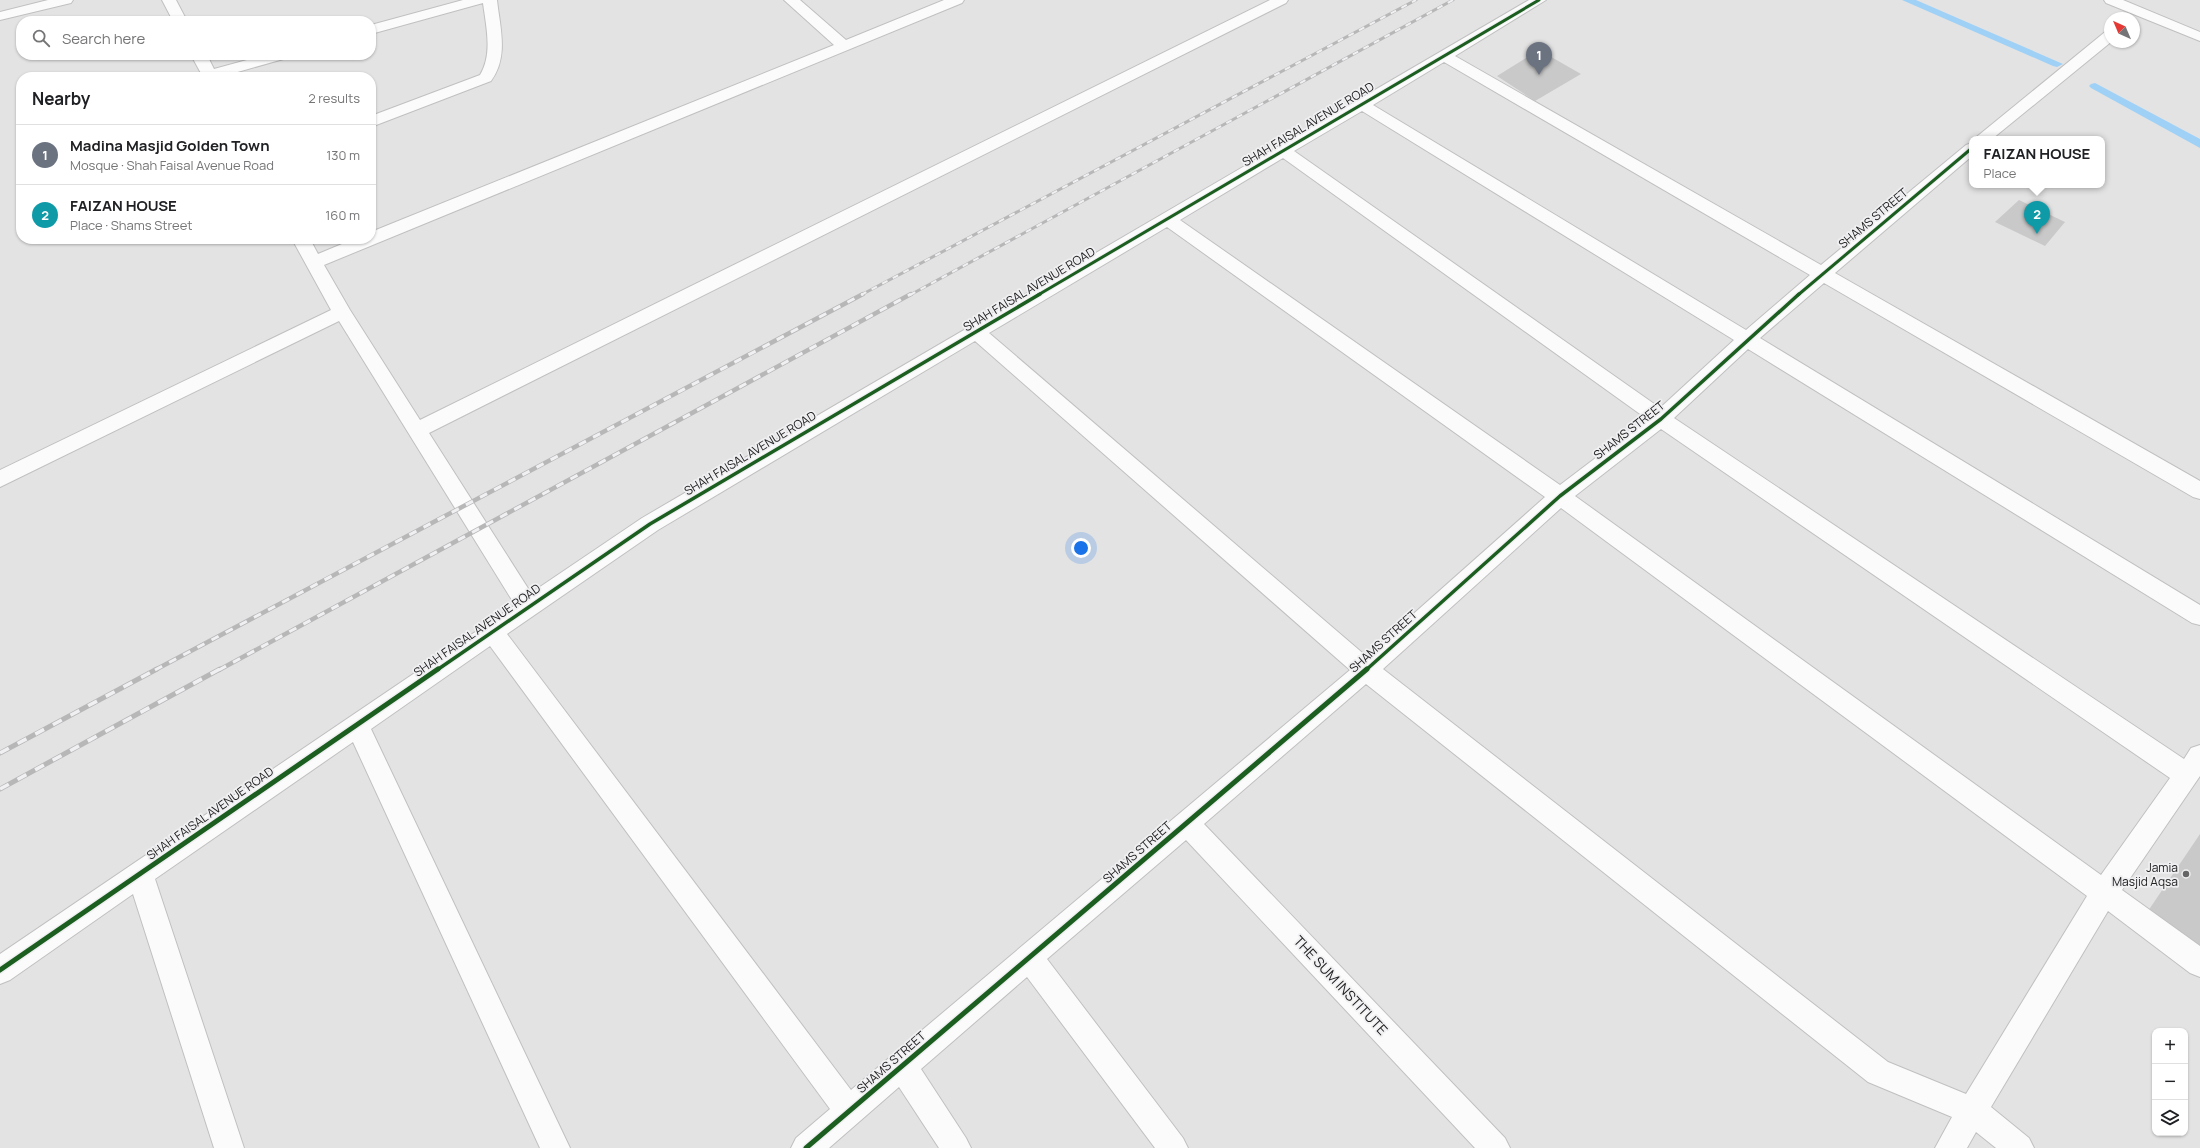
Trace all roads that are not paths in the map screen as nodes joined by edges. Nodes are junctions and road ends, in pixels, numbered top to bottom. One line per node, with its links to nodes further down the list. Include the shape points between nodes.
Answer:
1 (66, 0): 13 (street)
2 (169, 0): 14 (street)
3 (479, 0): 16 (street)
4 (490, 0): 26 (street, via 495,60 492,71 486,78)
5 (791, 0): 19 (street)
6 (957, 0): 19 (street)
7 (1282, 0): 40 (street)
8 (1538, 0): 20 (street, SHAH FAISAL AVENUE ROAD)
9 (2111, 0): 11 (street)
10 (2147, 0): 12 (street)
11 (2128, 12)
12 (2133, 12)
13 (0, 16)
14 (177, 16)
15 (2140, 17): 17 (street)
16 (376, 29)
17 (2200, 37)
18 (2104, 40): 27 (street)
19 (844, 46): 31 (street)
20 (1444, 56): 25 (street, SHAH FAISAL AVENUE ROAD); 35 (street)
21 (202, 60): 23 (street)
22 (265, 60): 24 (street)
23 (209, 72)
24 (225, 72)
25 (1361, 104): 28 (street, SHAH FAISAL AVENUE ROAD); 38 (street)
26 (376, 120)
27 (1986, 136)
28 (1283, 151): 30 (street, SHAH FAISAL AVENUE ROAD); 39 (street)
29 (1969, 151): 35 (street, SHAMS STREET)
30 (1167, 219): 37 (street, SHAH FAISAL AVENUE ROAD); 43 (street)
31 (376, 237)
32 (304, 244): 34 (street)
33 (358, 244): 34 (street)
34 (314, 262): 36 (street)
35 (1821, 275): 38 (street, SHAMS STREET); 42 (street)
36 (342, 312): 40 (street); 41 (street)
37 (976, 332): 44 (street, SHAH FAISAL AVENUE ROAD, via 650,524); 47 (street)
38 (1746, 340): 39 (street, SHAMS STREET); 45 (street)
39 (1661, 419): 43 (street, SHAMS STREET); 49 (street)
40 (416, 431): 44 (street)
41 (0, 479)
42 (2200, 491)
43 (1560, 496): 47 (street, SHAMS STREET); 52 (street)
44 (528, 607): 46 (street, SHAH FAISAL AVENUE ROAD)
45 (2200, 616)
46 (492, 632): 48 (street, SHAH FAISAL AVENUE ROAD); 57 (street)
47 (1366, 670): 50 (street, SHAMS STREET); 58 (street, via 1878,1072)
48 (357, 725): 51 (street, SHAH FAISAL AVENUE ROAD); 60 (street)
49 (2194, 766): 52 (street)
50 (1187, 822): 53 (street, SHAMS STREET); 64 (street, THE SUM INSTITUTE)
51 (140, 874): 55 (street, SHAH FAISAL AVENUE ROAD); 59 (street)
52 (2104, 893): 54 (street); 58 (street)
53 (1029, 958): 56 (street, SHAMS STREET); 63 (street)
54 (2200, 963)
55 (0, 970)
56 (902, 1066): 57 (street, SHAMS STREET); 62 (street)
57 (849, 1111): 61 (street, SHAMS STREET)
58 (1973, 1111): 65 (street); 66 (street)
59 (229, 1148)
60 (555, 1148)
61 (806, 1148)
62 (956, 1148)
63 (1173, 1148)
64 (1495, 1148)
65 (1950, 1148)
66 (2020, 1148)

